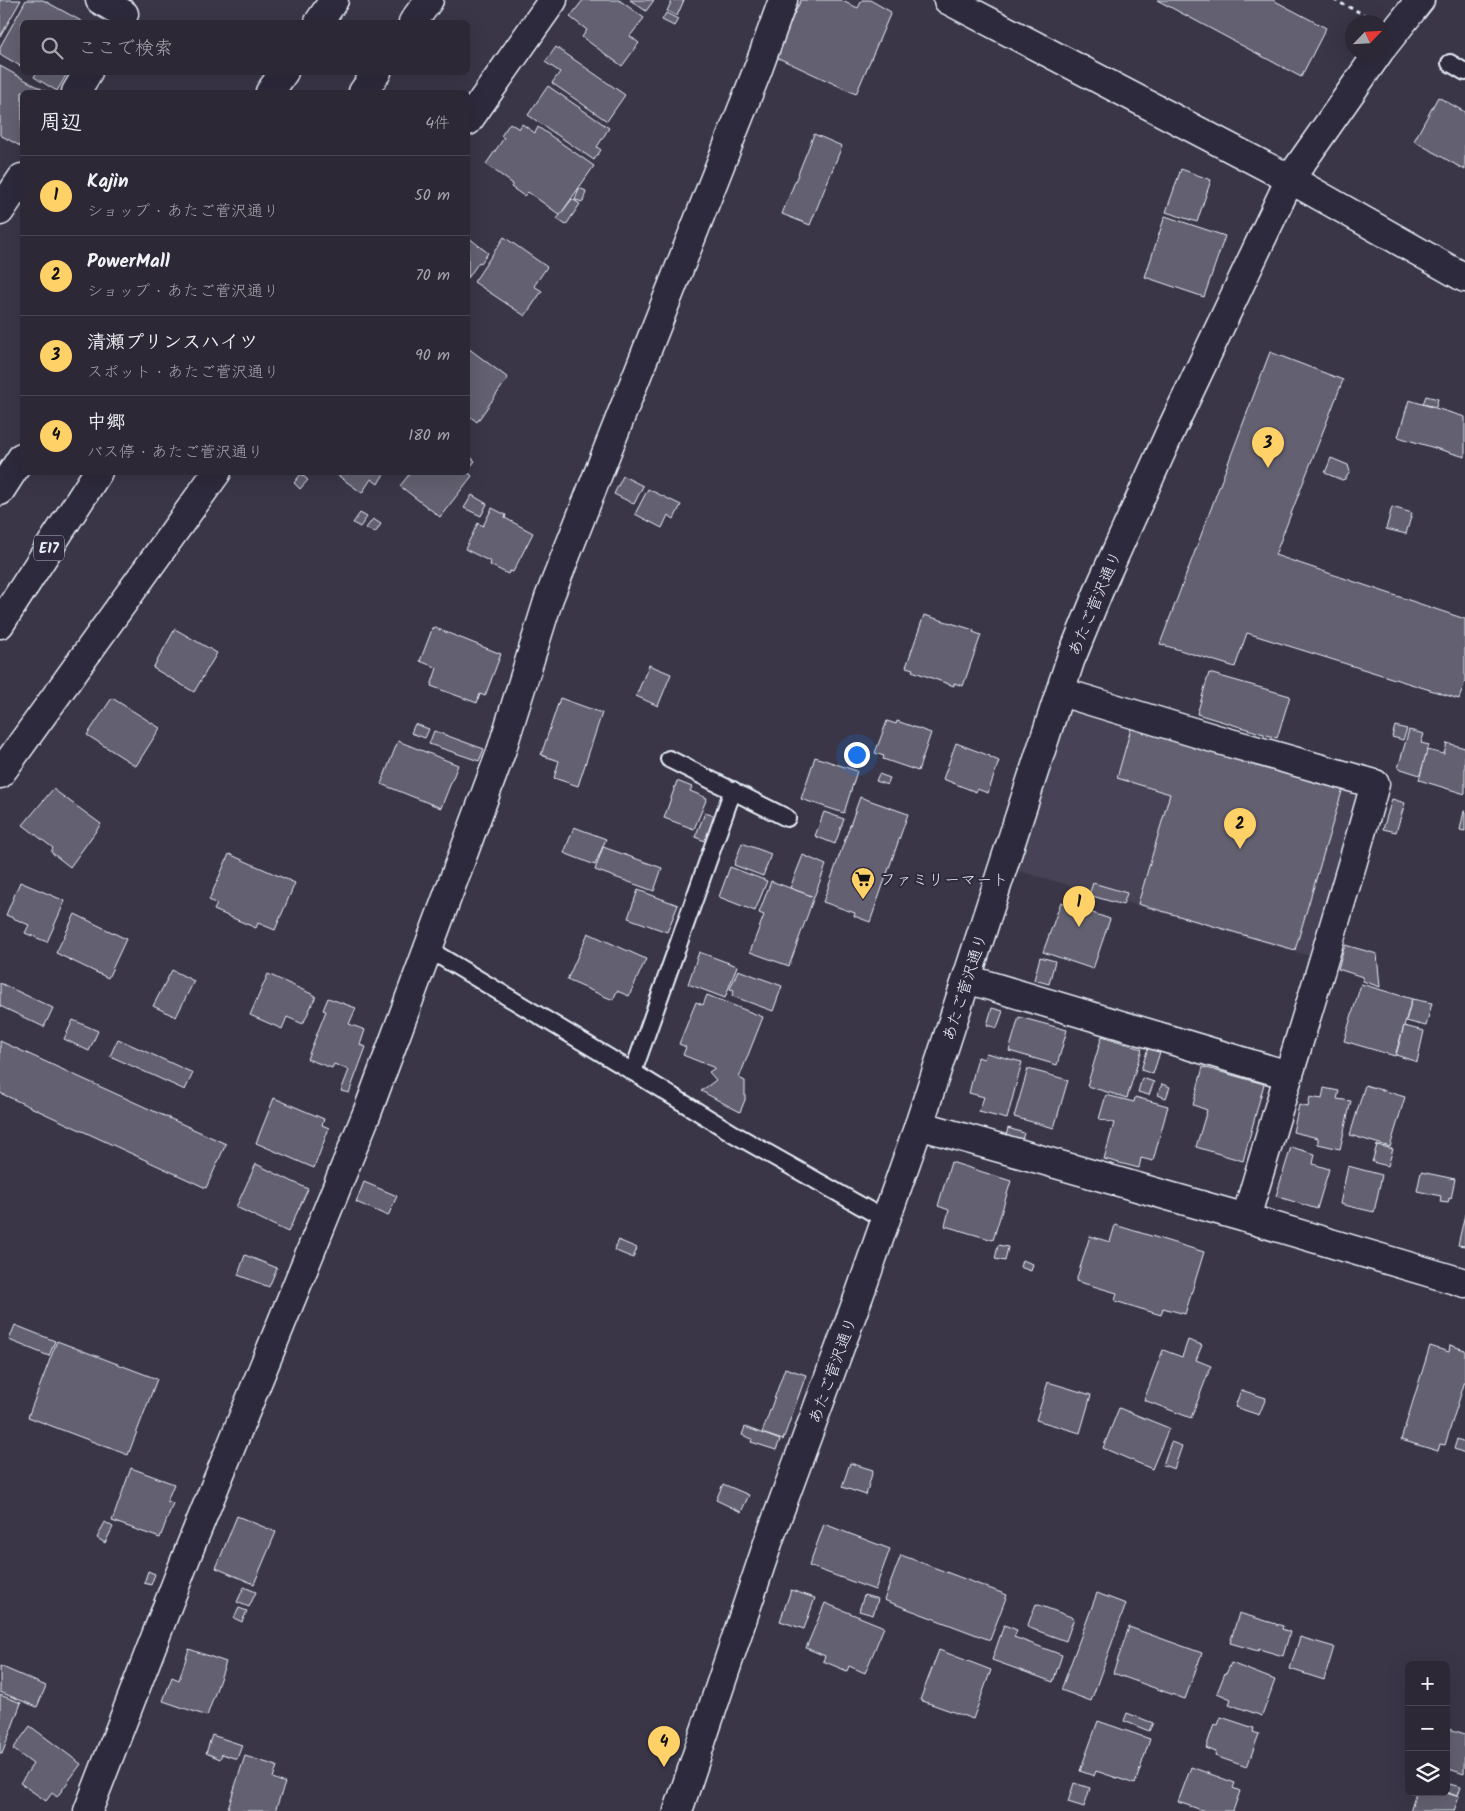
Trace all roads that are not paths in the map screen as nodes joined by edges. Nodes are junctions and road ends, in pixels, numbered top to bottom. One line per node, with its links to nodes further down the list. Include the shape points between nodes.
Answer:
1 (100, 0): 8 (main road)
2 (334, 0): 9 (main road)
3 (429, 0): 10 (main road)
4 (553, 0): 21 (main road)
5 (783, 0): 36 (main road, via 765,54 549,598 501,752)
6 (948, 0): 23 (main road)
7 (1420, 0): 11 (main road)
8 (126, 12)
9 (320, 20)
10 (414, 20)
11 (1390, 38)
12 (1373, 60): 23 (main road, あたご菅沢通り)
13 (1450, 63): 14 (lane)
14 (1465, 72)
15 (86, 75): 18 (main road)
16 (282, 75): 19 (main road)
17 (375, 75): 20 (main road)
18 (77, 90)
19 (271, 90)
20 (364, 90)
21 (470, 118)
22 (14, 178): 24 (main road)
23 (1290, 179): 25 (main road); 31 (main road, あたご菅沢通り, via 1105,575)
24 (0, 211)
25 (1465, 278)
26 (20, 460): 29 (main road)
27 (96, 475): 30 (main road, E17)
28 (214, 475): 33 (main road)
29 (0, 491)
30 (0, 624)
31 (1060, 692): 37 (main road, あたご菅沢通り); 39 (main road, via 1375,784)
32 (670, 759): 34 (lane)
33 (0, 774)
34 (733, 790): 35 (lane); 38 (lane)
35 (787, 818)
36 (428, 949): 38 (lane); 44 (main road, via 368,1113 192,1545)
37 (967, 979): 39 (main road); 40 (main road, あたご菅沢通り)
38 (633, 1072): 42 (lane, via 734,1134)
39 (1288, 1075): 41 (main road)
40 (919, 1125): 41 (main road); 42 (main road, あたご菅沢通り)
41 (1246, 1218): 43 (main road)
42 (886, 1220): 45 (main road, あたご菅沢通り, via 770,1536)
43 (1465, 1283)
44 (88, 1811)
45 (678, 1811)

